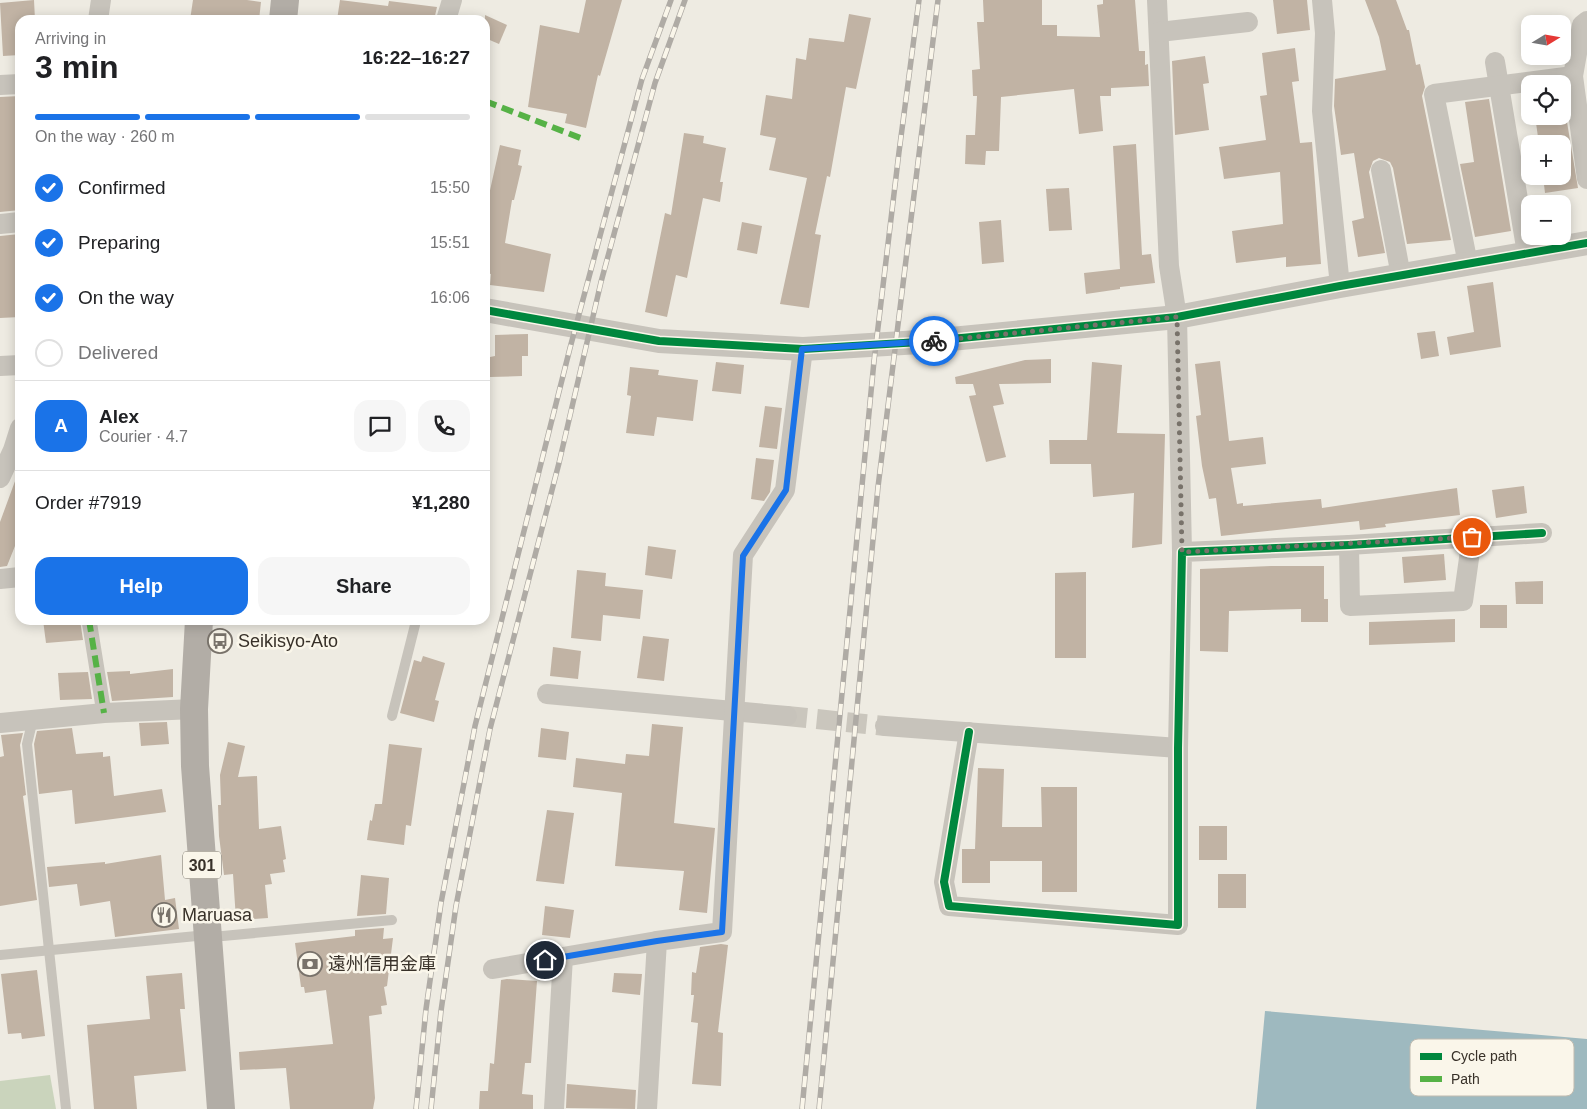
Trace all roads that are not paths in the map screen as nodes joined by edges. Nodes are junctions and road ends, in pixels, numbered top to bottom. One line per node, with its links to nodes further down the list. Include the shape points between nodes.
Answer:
1 (101, 0): 6 (street)
2 (286, 0): 7 (highway)
3 (452, 0): 8 (street)
4 (1157, 0): 11 (street)
5 (1322, 0): 25 (street, via 1326,33 1322,111)
6 (99, 15)
7 (284, 15)
8 (448, 15)
9 (1587, 21): 13 (street, via 1582,25)
10 (1248, 22): 11 (street)
11 (1159, 32): 27 (street, via 1169,266)
12 (1495, 62): 16 (street)
13 (1573, 76): 16 (street); 18 (street)
14 (15, 84): 15 (street)
15 (0, 85)
16 (1500, 86): 22 (street); 23 (street, via 1434,94)
17 (1381, 170): 24 (street)
18 (1587, 179)
19 (15, 222): 20 (street)
20 (0, 224)
21 (1587, 243): 22 (street)
22 (1527, 254): 23 (street)
23 (1468, 264): 24 (street)
24 (1400, 276): 25 (street)
25 (1340, 286): 27 (street)
26 (490, 311): 28 (street, via 659,341)
27 (1177, 317): 28 (street, via 920,342); 36 (street)
28 (802, 349): 44 (street, via 786,490 743,556)
29 (15, 365): 30 (street)
30 (0, 366)
31 (15, 444): 32 (street)
32 (0, 478)
33 (1542, 533): 34 (street)
34 (1472, 537): 35 (street); 35 (street, via 1463,601 1350,606)
35 (1349, 545): 36 (street)
36 (1182, 552): 52 (street)
37 (15, 578): 38 (street)
38 (0, 579)
39 (91, 625): 45 (street)
40 (198, 625): 43 (highway, 301)
41 (415, 625): 46 (lane)
42 (547, 694): 44 (street)
43 (194, 709): 45 (street); 54 (highway, 301)
44 (733, 710): 47 (street); 55 (street, via 722,932)
45 (104, 713): 48 (street)
46 (392, 716)
47 (787, 716)
48 (33, 719): 49 (street); 56 (lane, via 27,744)
49 (0, 723)
50 (884, 726): 51 (street)
51 (969, 732): 52 (street); 52 (street, via 944,882 949,906 1178,925)
52 (1178, 748)
53 (392, 920): 54 (lane)
54 (207, 935): 56 (lane); 61 (highway, 301)
55 (657, 941): 58 (street); 63 (street)
56 (48, 950): 57 (lane); 60 (lane)
57 (0, 955)
58 (563, 957): 59 (street); 62 (street)
59 (493, 969)
60 (66, 1109)
61 (221, 1109)
62 (554, 1109)
63 (646, 1109)

